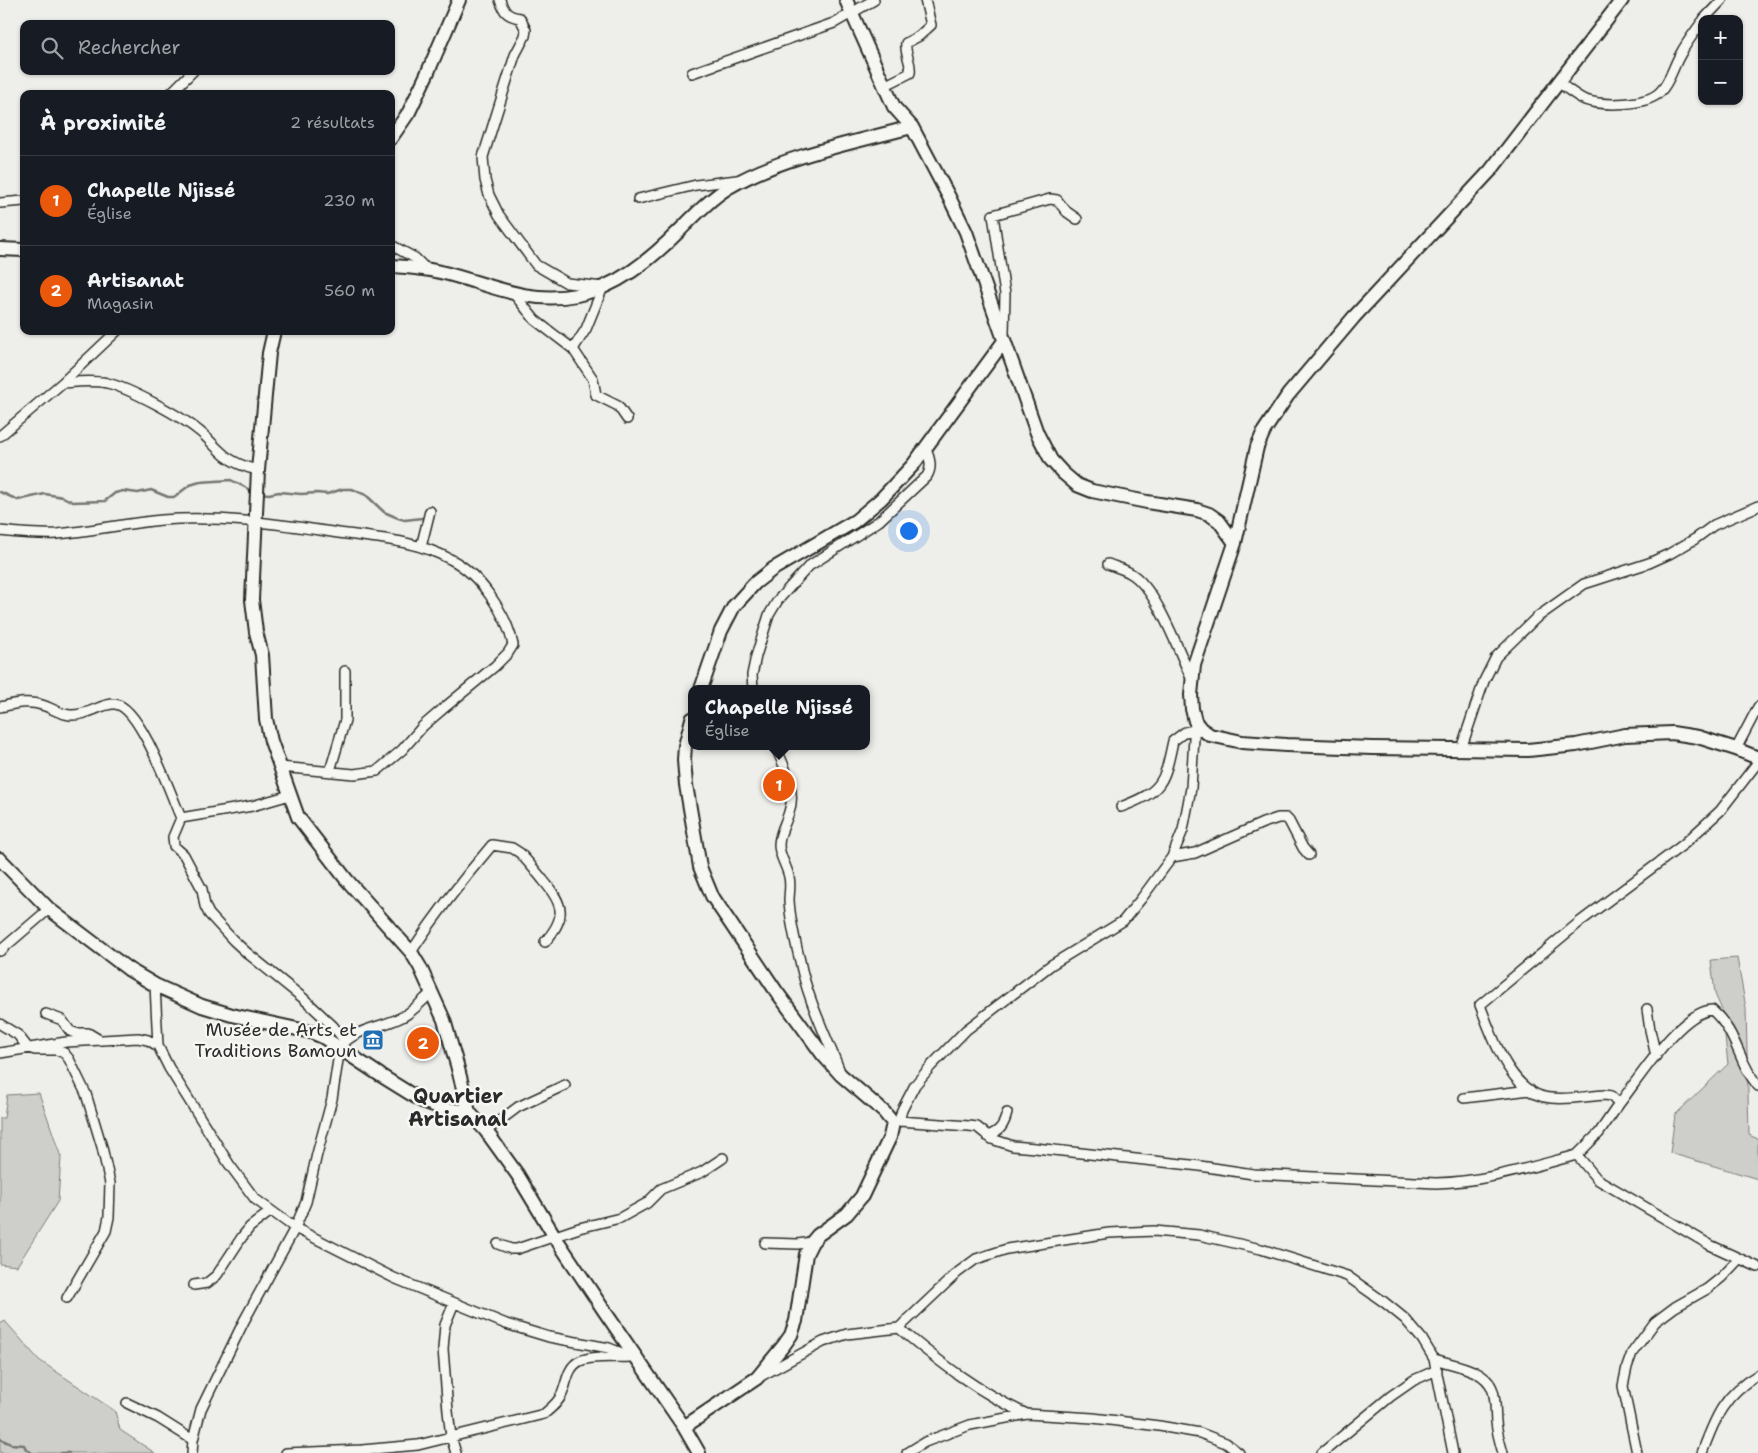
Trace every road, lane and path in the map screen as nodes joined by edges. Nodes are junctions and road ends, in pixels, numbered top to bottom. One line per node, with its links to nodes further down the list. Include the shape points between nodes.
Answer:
1 (459, 0): 17 (street, via 416,97)
2 (500, 0): 28 (street, via 504,12 520,18 526,30 483,157 489,195 498,215 536,265 566,283)
3 (846, 0): 8 (street)
4 (874, 0): 8 (street)
5 (925, 0): 14 (street, via 931,25 906,43 910,74)
6 (1622, 0): 13 (street)
7 (1722, 0): 9 (street)
8 (853, 13): 11 (street, via 834,23); 14 (street)
9 (1708, 15)
10 (1698, 28): 13 (street, via 1680,54 1665,85 1652,98 1622,103 1590,101)
11 (692, 73)
12 (189, 75): 15 (street)
13 (1559, 83): 43 (street, via 1491,170 1354,317 1288,395 1257,447)
14 (884, 86): 16 (street, via 894,108)
15 (174, 90)
16 (912, 127): 18 (street, via 780,164); 32 (street, via 966,232)
17 (395, 133)
18 (744, 179): 19 (street, via 696,185); 28 (street, via 716,197 640,266)
19 (638, 199)
20 (20, 201): 21 (street)
21 (0, 203)
22 (1077, 219): 32 (street, via 1057,200 1050,199 993,215 1005,294)
23 (395, 247): 27 (street, via 415,258)
24 (0, 249): 25 (street)
25 (20, 250)
26 (395, 266): 27 (street)
27 (426, 269): 29 (street)
28 (603, 287): 29 (street, via 575,295 538,297); 33 (street, via 586,329)
29 (514, 294): 33 (street, via 535,320)
30 (113, 335): 34 (street)
31 (273, 335): 38 (street)
32 (1004, 341): 37 (street); 43 (street, via 1038,433 1051,460 1062,473 1077,485 1092,491 1209,514 1219,521)
33 (573, 349): 35 (street, via 593,379 596,395 618,406)
34 (62, 383): 36 (street); 38 (street, via 100,382 136,394 188,423 222,454)
35 (628, 419)
36 (0, 436)
37 (926, 448): 48 (street, via 881,499 855,521 790,558 755,583 734,606); 49 (street, via 931,462 927,476 879,521 809,566 778,600 769,615 756,656)
38 (258, 470): 41 (street)
39 (1758, 506): 54 (street, via 1714,525 1669,554 1584,584 1536,618 1496,658 1484,681)
40 (430, 511): 44 (street)
41 (256, 521): 42 (street, via 161,520 56,534); 44 (street, via 374,537); 58 (street, via 252,608 262,655 266,719)
42 (0, 531)
43 (1235, 543): 47 (street, via 1194,665)
44 (421, 547): 59 (street, via 450,558 474,575 497,606 513,645 508,654 423,726 377,771 367,774)
45 (1108, 564): 47 (street, via 1131,573 1144,584)
46 (345, 671): 59 (street, via 345,720)
47 (1192, 680): 52 (street)
48 (703, 685)
49 (753, 685)
50 (0, 707): 62 (street, via 32,702 72,715 116,704 127,709 150,746)
51 (1758, 707): 55 (street)
52 (1194, 725): 54 (street, via 1210,735 1242,742); 61 (street, via 1173,741 1168,766 1154,791); 64 (street, via 1191,788 1183,830)
53 (688, 734): 81 (street, via 684,760 686,785 704,879 776,991 823,1056)
54 (1461, 749): 55 (street, via 1528,750 1625,735 1672,733)
55 (1736, 749): 57 (street)
56 (777, 750): 81 (street, via 792,800 779,846 790,878 791,916 800,962)
57 (1758, 760): 84 (street, via 1720,811 1684,844 1581,921 1480,1005 1505,1064)
58 (280, 767): 59 (street); 60 (street)
59 (330, 772)
60 (290, 795): 62 (street, via 252,806); 69 (street, via 298,817 308,831)
61 (1121, 807)
62 (181, 818): 76 (street, via 173,837 174,846 184,855 202,889 209,914 246,952 333,1026)
63 (1309, 855): 64 (street, via 1289,821 1278,818 1195,853)
64 (1172, 857): 89 (street, via 1123,921 1051,965 966,1030 915,1085)
65 (0, 859): 66 (street)
66 (49, 909): 68 (street); 70 (street, via 128,969)
67 (545, 942): 69 (street, via 558,922 558,899 520,853 512,848 492,845 463,879)
68 (0, 951)
69 (411, 952): 71 (street)
70 (155, 985): 76 (street, via 202,1006 296,1027); 77 (street)
71 (432, 992): 76 (street, via 404,1016 365,1030); 87 (street, via 458,1065)
72 (1647, 1009): 80 (street)
73 (46, 1014): 75 (street, via 62,1020 70,1031 88,1033)
74 (0, 1024): 78 (street, via 18,1035)
75 (98, 1039): 77 (street, via 138,1038); 78 (street)
76 (342, 1044): 87 (street, via 380,1076 422,1101); 95 (street, via 306,1202)
77 (158, 1046): 94 (street, via 229,1164 256,1198)
78 (28, 1048): 79 (street); 103 (street, via 57,1050 69,1059 79,1076 95,1121 110,1184 106,1231)
79 (0, 1053)
80 (1656, 1056): 83 (street, via 1680,1026 1705,1010 1712,1010 1731,1032 1745,1068); 86 (street)
81 (841, 1075): 89 (street)
82 (565, 1085): 90 (street, via 518,1107)
83 (1758, 1086)
84 (1530, 1090): 85 (street); 86 (street, via 1550,1098 1605,1095)
85 (1464, 1098)
86 (1620, 1104): 92 (street, via 1599,1133)
87 (468, 1112): 90 (street)
88 (1007, 1113): 91 (street, via 1000,1130)
89 (896, 1122): 91 (street, via 968,1126 983,1131); 97 (street, via 862,1196 847,1214)
90 (486, 1131): 96 (street, via 517,1174)
91 (987, 1136): 92 (street, via 1012,1146 1253,1174 1436,1183 1485,1178)
92 (1577, 1155): 100 (street, via 1597,1179)
93 (723, 1158): 96 (street, via 702,1172 661,1189 647,1203 620,1218)
94 (271, 1211): 95 (street); 102 (street, via 250,1227 217,1275 207,1283)
95 (295, 1228): 104 (street, via 370,1267); 115 (street, via 201,1409)
96 (555, 1237): 99 (street, via 517,1249); 106 (street)
97 (812, 1242): 98 (street); 110 (street, via 804,1259 796,1321 791,1334)
98 (765, 1243)
99 (498, 1244)
100 (1739, 1259): 101 (street); 125 (street, via 1707,1289 1655,1322 1630,1359 1623,1386)
101 (1758, 1267)
102 (194, 1285)
103 (67, 1298)
104 (454, 1303): 106 (street, via 506,1324 609,1348); 114 (street, via 445,1325 443,1349)
105 (899, 1328): 107 (street, via 957,1272 976,1259 1016,1247 1109,1233 1154,1231 1200,1235 1261,1249 1348,1276 1405,1319); 110 (street, via 848,1334 823,1342); 112 (street, via 959,1375)
106 (634, 1358): 113 (street); 114 (street, via 578,1362 571,1369 562,1395 544,1414)
107 (1434, 1359): 108 (street); 124 (street, via 1465,1368 1483,1377 1490,1385 1494,1392 1496,1423)
108 (1437, 1370): 122 (street, via 1414,1380 1391,1396); 123 (street)
109 (1758, 1375): 126 (street, via 1746,1381 1723,1405)
110 (757, 1378): 113 (street)
111 (127, 1403): 115 (street)
112 (1027, 1414): 120 (street, via 970,1425 925,1442); 121 (street, via 1093,1418 1200,1433 1226,1443)
113 (684, 1427): 116 (street)
114 (451, 1437): 118 (street, via 418,1445); 119 (street)
115 (193, 1440): 117 (street)
116 (696, 1452)
117 (192, 1453)
118 (286, 1453)
119 (456, 1453)
120 (907, 1453)
121 (1239, 1453)
122 (1322, 1453)
123 (1454, 1453)
124 (1503, 1453)
125 (1637, 1453)
126 (1702, 1453)

